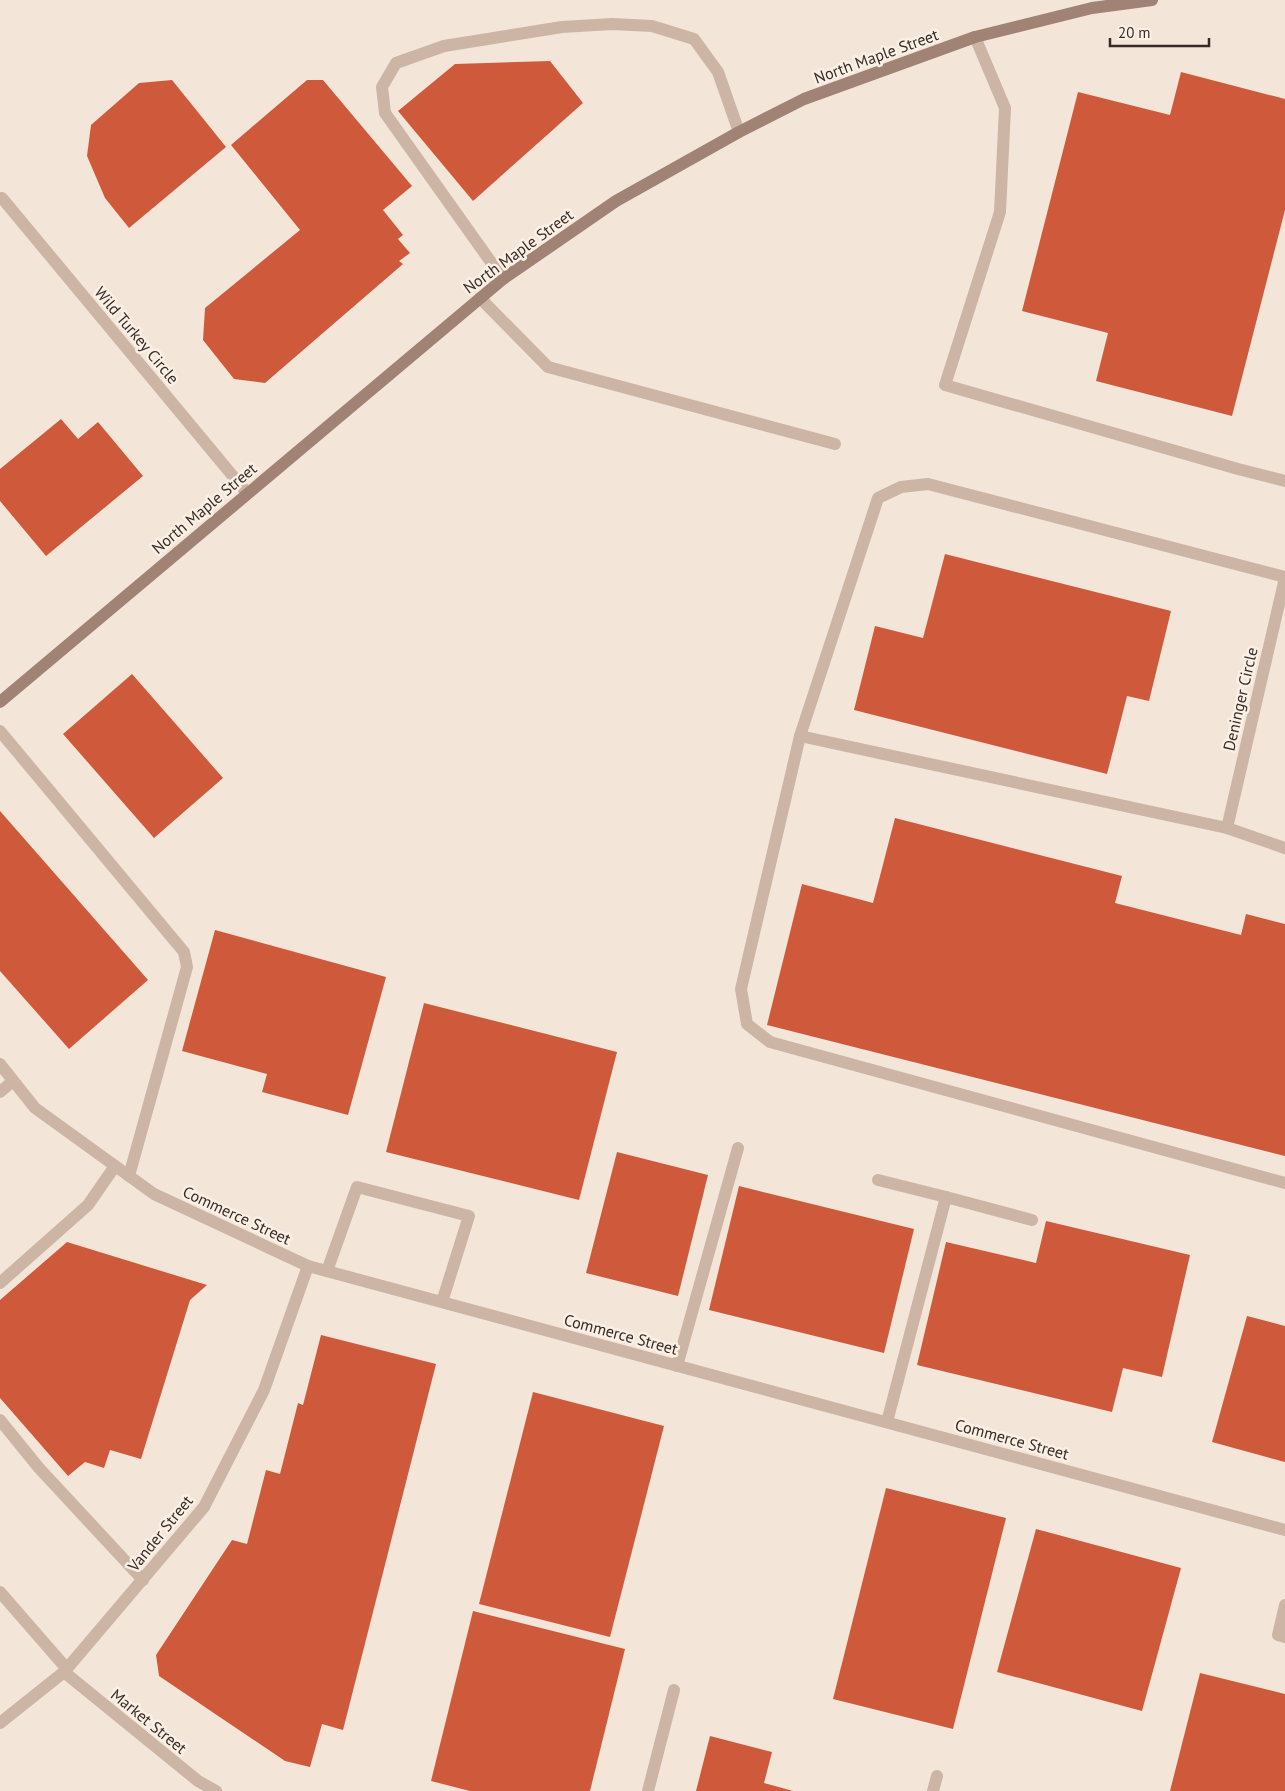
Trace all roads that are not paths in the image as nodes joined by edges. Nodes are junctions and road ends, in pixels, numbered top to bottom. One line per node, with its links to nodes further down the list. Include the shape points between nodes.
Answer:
1 (1152, 0): 2 (main road, North Maple Street, via 1092,8)
2 (975, 37): 3 (main road, North Maple Street, via 804,99); 8 (street, via 1005,108 1000,212 945,385)
3 (739, 132): 5 (main road, North Maple Street, via 616,202); 5 (street, via 718,72 694,39 652,26 562,26 444,46 396,63 382,86 385,113)
4 (1, 197): 9 (street, Wild Turkey Circle)
5 (503, 279): 6 (main road, North Maple Street)
6 (480, 298): 7 (street, via 548,367); 9 (main road, North Maple Street)
7 (835, 444)
8 (1285, 480)
9 (247, 493): 12 (main road, North Maple Street)
10 (1285, 578): 11 (street, Deninger Circle); 14 (street, via 928,484 901,487 878,498)
11 (1283, 598): 15 (street, Deninger Circle)
12 (0, 702)
13 (0, 731): 22 (street, via 184,952 187,967)
14 (800, 736): 15 (street); 24 (street, via 741,989 747,1024 770,1042)
15 (1227, 828): 16 (street)
16 (1285, 848)
17 (0, 1064): 18 (street, Commerce Street)
18 (13, 1080): 19 (street); 21 (street, Commerce Street, via 35,1108)
19 (0, 1092)
20 (738, 1148): 31 (street)
21 (116, 1166): 22 (street, Commerce Street); 29 (street, via 88,1206)
22 (129, 1176): 27 (street, Commerce Street, via 154,1194)
23 (878, 1180): 25 (street)
24 (1285, 1183)
25 (946, 1197): 26 (street); 33 (street)
26 (1032, 1220)
27 (308, 1266): 28 (street, Commerce Street); 35 (street, Vander Street, via 264,1390 204,1507)
28 (327, 1271): 30 (street, Commerce Street); 30 (street, via 357,1187 469,1216)
29 (0, 1283)
30 (442, 1302): 31 (street, Commerce Street)
31 (677, 1366): 33 (street, Commerce Street)
32 (0, 1420): 35 (street, via 39,1468)
33 (887, 1422): 34 (street, Commerce Street)
34 (1285, 1530)
35 (143, 1580): 39 (street, Vander Street)
36 (0, 1592): 39 (street, Market Street)
37 (1285, 1605): 38 (street, via 1278,1635)
38 (1285, 1637)
39 (65, 1670): 41 (street, Vander Street); 43 (street, Market Street, via 198,1781)
40 (674, 1690): 44 (street)
41 (0, 1723)
42 (937, 1776): 45 (street)
43 (216, 1791)
44 (648, 1791)
45 (933, 1791)

